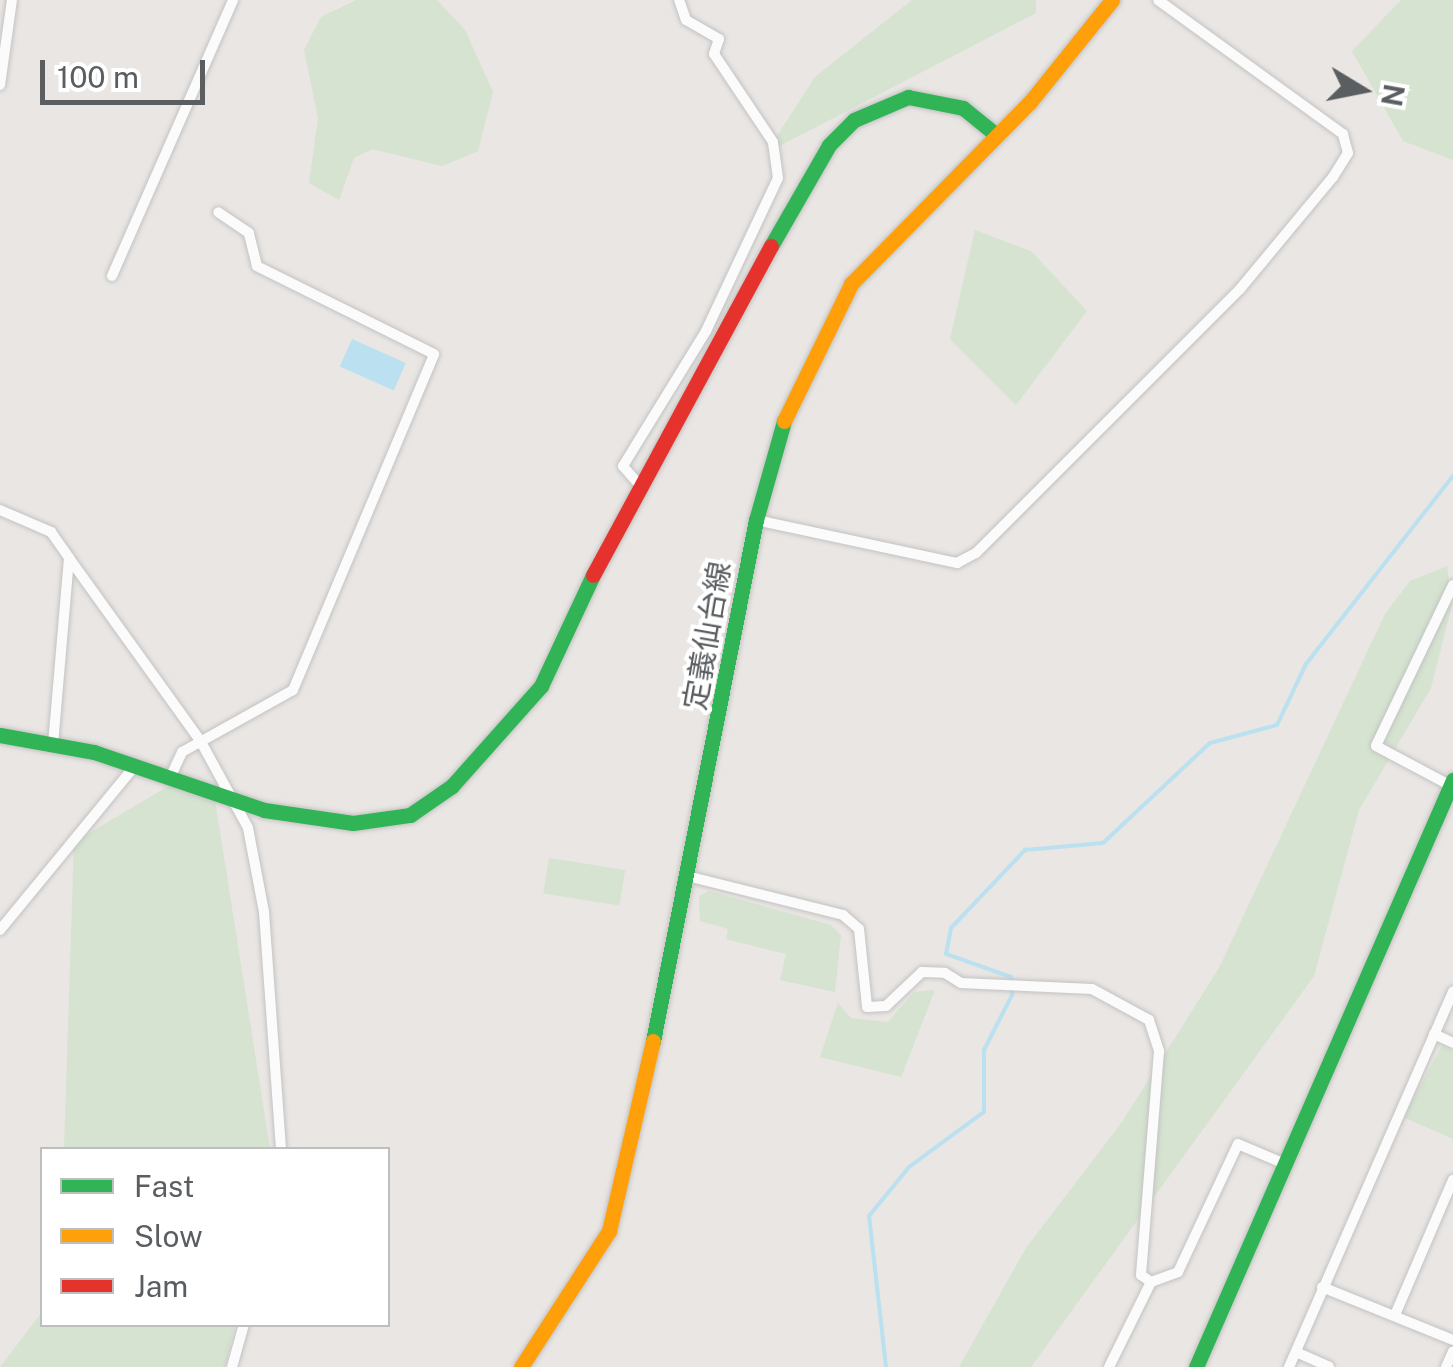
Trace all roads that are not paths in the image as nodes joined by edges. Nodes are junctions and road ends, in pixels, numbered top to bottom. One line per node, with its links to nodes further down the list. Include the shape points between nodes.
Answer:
1 (12, 0): 6 (street)
2 (233, 0): 9 (street)
3 (679, 0): 10 (street, via 686,20 720,39 714,54 774,142 778,178 706,332 623,466)
4 (1112, 0): 7 (street, 定義仙台線)
5 (1158, 0): 12 (street, via 1205,26 1349,142 1299,220 1034,504 976,553 956,563)
6 (0, 84)
7 (994, 133): 10 (street, via 963,108 908,98 854,120 805,183); 12 (street, 定義仙台線, via 886,242 828,321 793,391)
8 (218, 212): 16 (street, via 249,232 257,266 434,354 293,690)
9 (112, 276)
10 (636, 481): 21 (street, via 541,686 452,786 410,815 368,823)
11 (0, 510): 13 (street, via 51,532)
12 (756, 520): 22 (street, 定義仙台線)
13 (69, 558): 16 (street); 17 (street)
14 (1453, 585): 20 (street, via 1376,746)
15 (0, 735): 17 (street)
16 (200, 742): 19 (street, via 182,752); 21 (street)
17 (53, 746): 18 (street)
18 (134, 767): 19 (street); 23 (street)
19 (170, 778): 21 (street)
20 (1452, 784): 28 (street)
21 (232, 803): 27 (street, via 248,828 264,912)
22 (691, 876): 30 (street, via 843,915 859,929 867,1006 886,1006 922,972 1092,988 1156,1028 1141,1275); 38 (street, 定義仙台線, via 609,1231)
23 (0, 930)
24 (1453, 990): 25 (street)
25 (1434, 1034): 26 (street); 31 (street)
26 (1453, 1043)
27 (281, 1147)
28 (1285, 1164): 30 (street, via 1238,1144 1178,1272); 40 (street)
29 (1453, 1180): 32 (street)
30 (1152, 1282): 39 (street)
31 (1322, 1286): 32 (street); 36 (street)
32 (1395, 1314): 34 (street)
33 (243, 1327): 37 (street)
34 (1453, 1340)
35 (1453, 1351): 43 (street)
36 (1296, 1352): 41 (street); 42 (street)
37 (232, 1367)
38 (520, 1367)
39 (1109, 1367)
40 (1196, 1367)
41 (1290, 1367)
42 (1329, 1367)
43 (1446, 1367)

